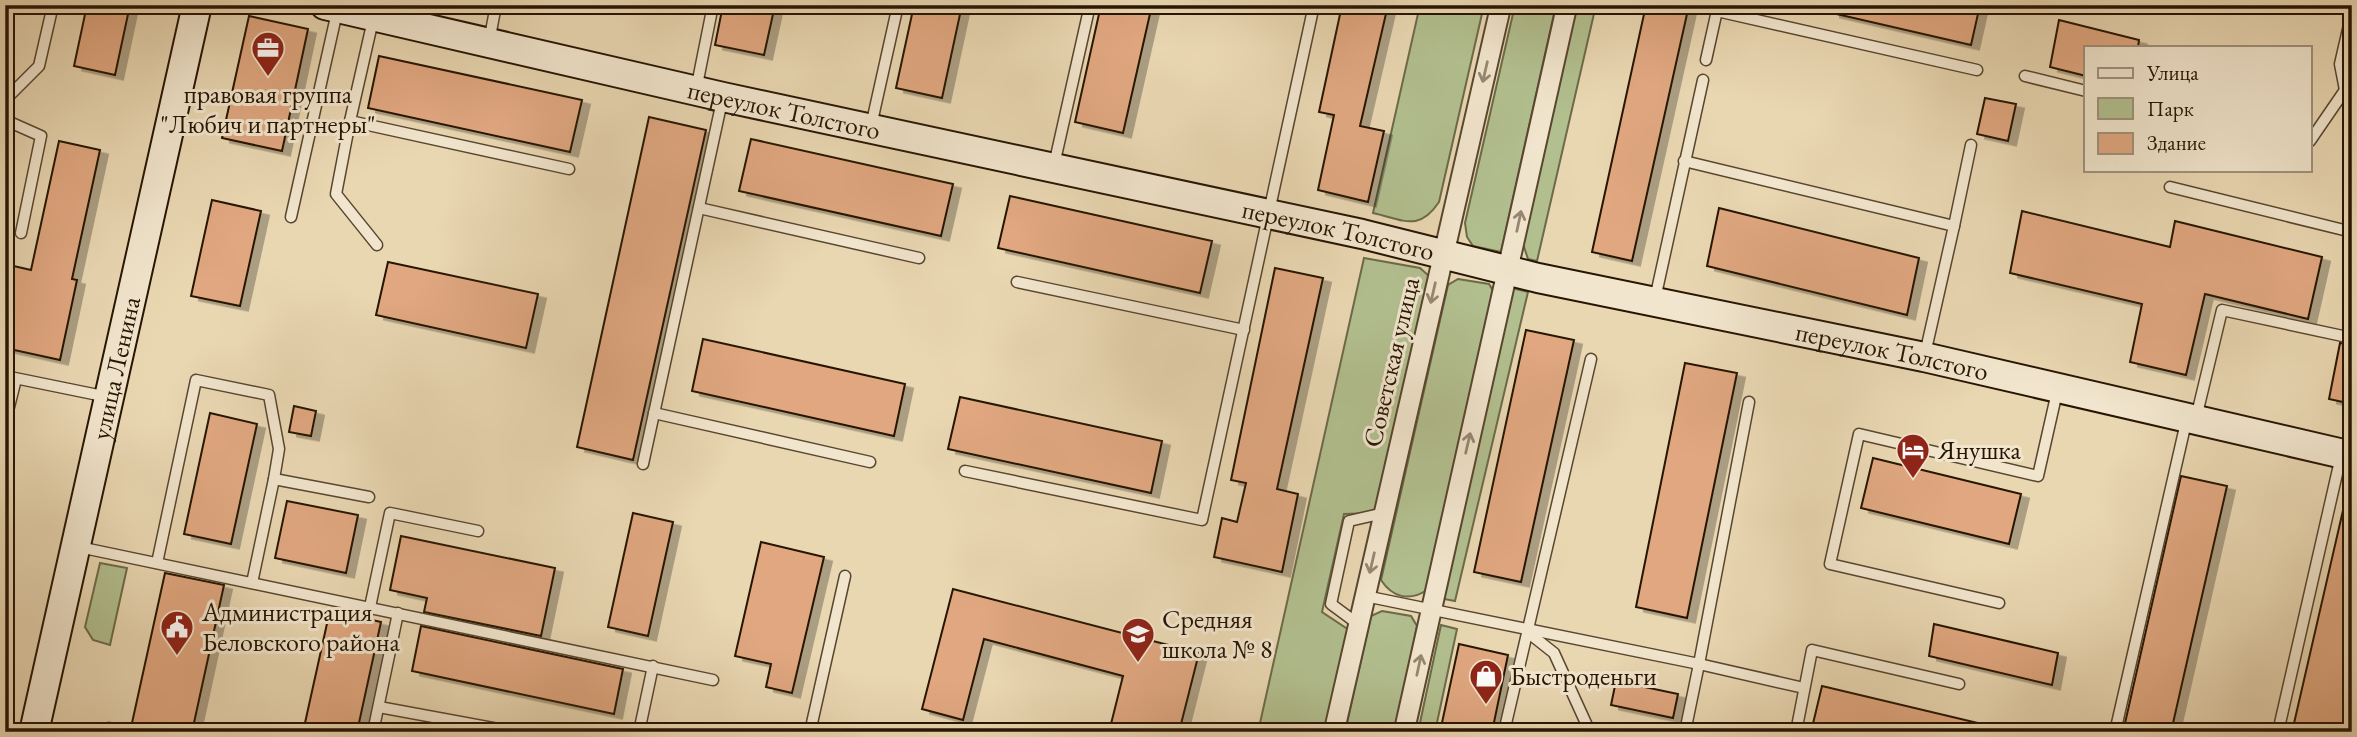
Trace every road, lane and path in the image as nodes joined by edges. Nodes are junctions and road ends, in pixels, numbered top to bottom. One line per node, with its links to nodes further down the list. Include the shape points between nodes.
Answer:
1 (53, 5): 24 (lane, via 39,66)
2 (197, 5): 52 (street, улица Ленина)
3 (496, 5): 15 (lane)
4 (713, 5): 20 (lane)
5 (898, 5): 27 (lane)
6 (1090, 5): 31 (lane)
7 (1314, 5): 35 (lane)
8 (1501, 5): 41 (street, Советская улица, one-way to 41)
9 (1567, 5): 43 (street, one-way to 9)
10 (331, 7): 13 (street, переулок Толстого); 36 (lane)
11 (1717, 8): 16 (lane); 17 (lane)
12 (2352, 12): 22 (lane, via 2340,64)
13 (373, 16): 14 (street, переулок Толстого); 26 (lane)
14 (424, 16): 15 (street, переулок Толстого)
15 (488, 43): 20 (street, переулок Толстого)
16 (1706, 60)
17 (1977, 70)
18 (2025, 76): 21 (lane)
19 (1703, 80): 30 (lane)
20 (696, 91): 23 (street, переулок Толстого)
21 (2084, 91)
22 (2348, 91): 28 (lane)
23 (723, 97): 27 (street, переулок Толстого); 34 (lane)
24 (5, 100)
25 (5, 120): 39 (lane, via 41,136)
26 (351, 121): 32 (lane); 40 (lane, via 336,194)
27 (871, 127): 31 (street, переулок Толстого)
28 (2312, 138)
29 (1971, 145): 37 (lane)
30 (1684, 161): 37 (lane); 45 (lane)
31 (1054, 166): 35 (street, переулок Толстого)
32 (569, 169)
33 (2170, 187): 38 (lane)
34 (699, 208): 42 (lane); 54 (lane)
35 (1270, 214): 41 (street, переулок Толстого); 46 (lane)
36 (291, 217)
37 (1954, 226): 48 (lane)
38 (2352, 232)
39 (21, 233)
40 (377, 245)
41 (1444, 253): 43 (street, переулок Толстого); 63 (street, Советская улица, one-way to 63)
42 (919, 258)
43 (1509, 268): 45 (street, переулок Толстого); 72 (street, one-way to 43)
44 (1017, 282): 46 (lane)
45 (1655, 302): 48 (street, переулок Толстого)
46 (1244, 330): 60 (lane, via 1202,520)
47 (2352, 338): 55 (lane, via 2222,310)
48 (1924, 357): 51 (street, переулок Толстого)
49 (1591, 359): 75 (lane)
50 (10, 377): 52 (lane); 56 (lane)
51 (2058, 388): 55 (street, переулок Толстого); 70 (lane, via 2038,476 1859,434 1830,564)
52 (108, 397): 65 (street, улица Ленина)
53 (1749, 402): 76 (lane)
54 (654, 413): 58 (lane); 59 (lane)
55 (2191, 419): 57 (street, переулок Толстого); 93 (lane)
56 (5, 423)
57 (2347, 455): 94 (lane)
58 (870, 462)
59 (643, 464)
60 (965, 471)
61 (274, 479): 62 (lane); 66 (lane, via 279,449 269,395 196,380); 68 (lane)
62 (369, 497)
63 (1384, 513): 69 (street, Советская улица, one-way to 69); 74 (lane, via 1349,521 1331,604)
64 (478, 531): 71 (lane, via 390,513)
65 (75, 546): 66 (lane); 83 (street, улица Ленина)
66 (157, 563): 68 (lane)
67 (845, 576): 86 (lane)
68 (252, 583): 71 (lane)
69 (1365, 596): 72 (lane); 74 (street, Советская улица)
70 (1999, 603)
71 (370, 607): 73 (lane)
72 (1430, 610): 75 (lane); 88 (street, one-way to 72)
73 (398, 613): 77 (lane); 81 (lane)
74 (1359, 624): 87 (street, Советская улица)
75 (1527, 631): 76 (lane); 89 (lane); 90 (lane, via 1554,653)
76 (1699, 664): 80 (lane); 91 (lane)
77 (653, 666): 78 (lane); 85 (lane)
78 (713, 680)
79 (1959, 684): 80 (lane, via 1812,650)
80 (1804, 688): 92 (lane)
81 (379, 706): 82 (lane); 84 (lane)
82 (509, 731)
83 (34, 732)
84 (373, 732)
85 (639, 732)
86 (810, 732)
87 (1334, 732)
88 (1405, 732)
89 (1504, 732)
90 (1590, 732)
91 (1685, 732)
92 (1796, 732)
93 (2115, 732)
94 (2278, 732)

